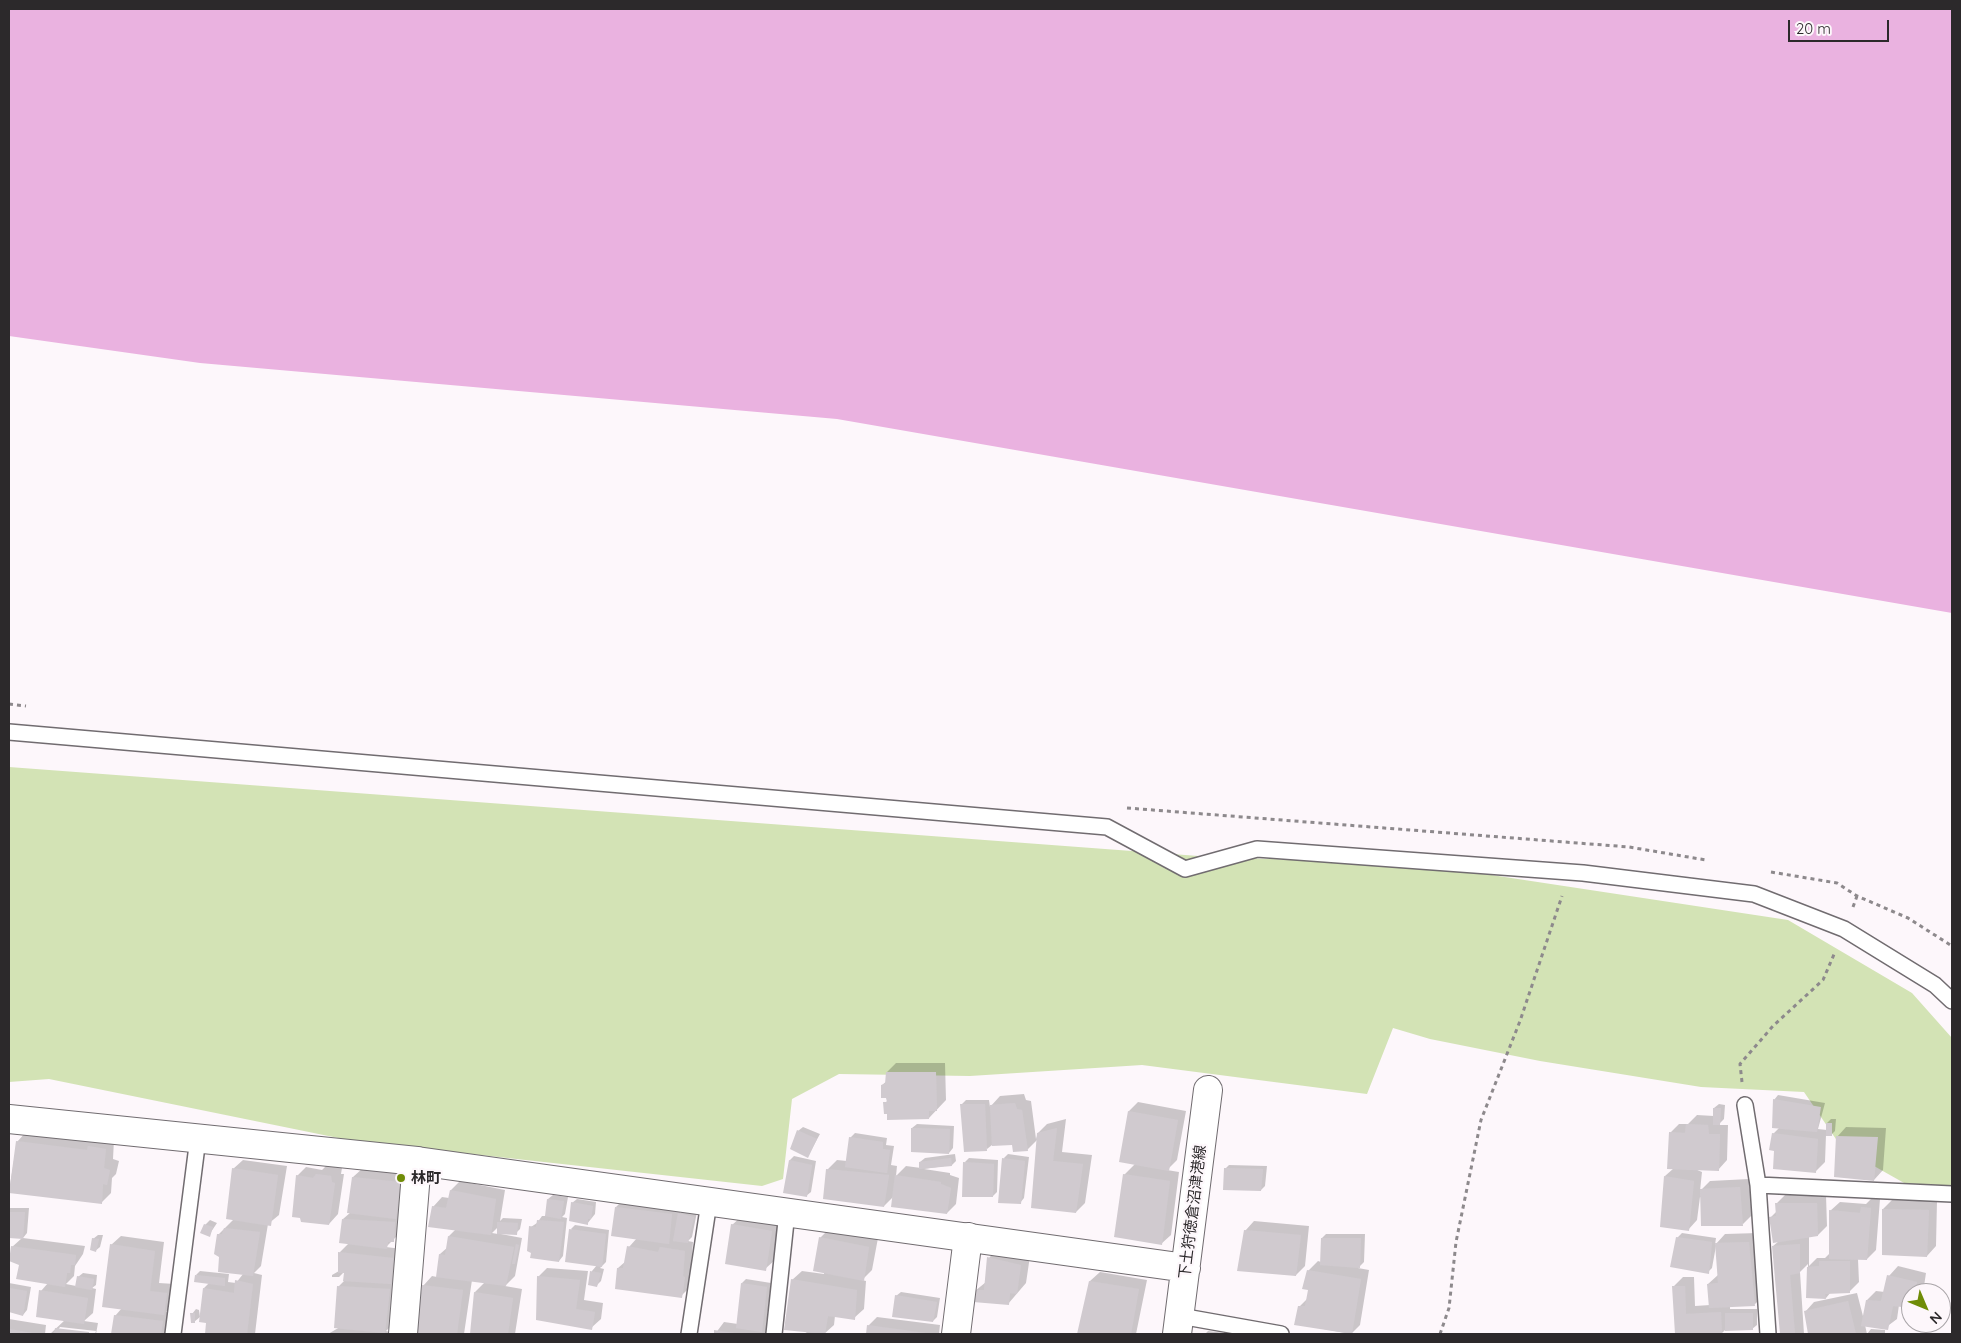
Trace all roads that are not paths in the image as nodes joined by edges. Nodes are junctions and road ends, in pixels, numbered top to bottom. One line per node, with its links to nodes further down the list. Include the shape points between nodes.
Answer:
1 (9, 732): 2 (lane, via 1107,827 1185,869 1257,849 1570,873 1754,894 1844,929 1935,985)
2 (1952, 1001)
3 (1208, 1090): 13 (street, 下土狩徳倉沼津港線)
4 (1745, 1105): 8 (lane)
5 (9, 1119): 6 (street)
6 (198, 1138): 7 (street); 15 (lane)
7 (417, 1161): 10 (street); 16 (street)
8 (1758, 1185): 9 (lane); 21 (lane)
9 (1952, 1194)
10 (709, 1202): 11 (street); 17 (lane)
11 (788, 1212): 12 (street); 18 (lane)
12 (968, 1237): 13 (street); 19 (street)
13 (1186, 1268): 14 (street, 下土狩徳倉沼津港線)
14 (1178, 1325): 20 (lane)
15 (173, 1334)
16 (403, 1334)
17 (689, 1334)
18 (774, 1334)
19 (956, 1334)
20 (1281, 1334)
21 (1768, 1334)

